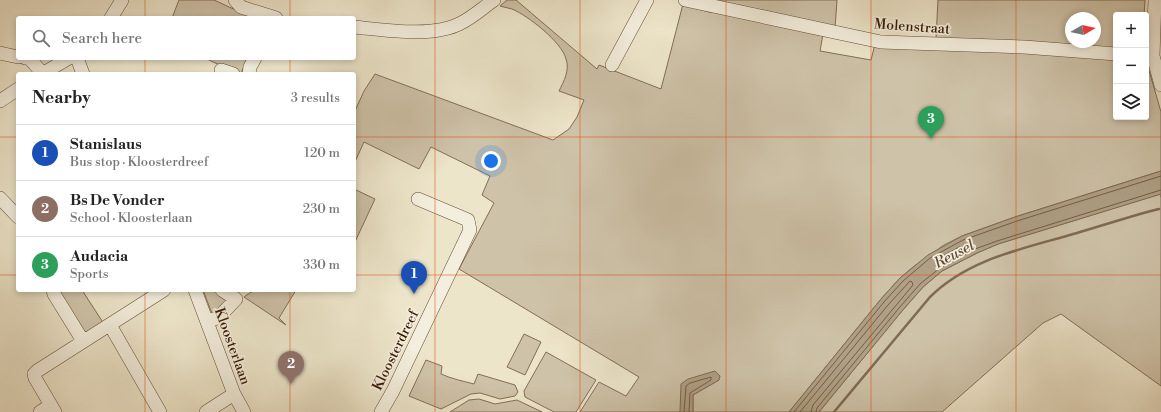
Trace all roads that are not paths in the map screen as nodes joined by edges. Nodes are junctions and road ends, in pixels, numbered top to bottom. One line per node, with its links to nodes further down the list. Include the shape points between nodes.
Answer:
1 (122, 0): 7 (street)
2 (235, 0): 8 (street, via 241,7)
3 (494, 0): 9 (street, via 461,24 441,30 412,32)
4 (647, 0): 18 (street)
5 (685, 0): 11 (street, Molenstraat, via 881,42 1024,47)
6 (1155, 0): 12 (street)
7 (112, 16)
8 (270, 16)
9 (356, 27)
10 (0, 53): 13 (street)
11 (1113, 54)
12 (1149, 56): 23 (street)
13 (16, 57)
14 (31, 60): 19 (street)
15 (66, 60): 20 (street)
16 (78, 60): 21 (street)
17 (254, 60): 22 (street)
18 (612, 65)
19 (41, 72)
20 (46, 72)
21 (82, 72)
22 (249, 72)
23 (1161, 85)
24 (16, 90): 25 (street)
25 (0, 101)
26 (0, 198): 28 (street)
27 (418, 199): 41 (street, Kloosterdreef, via 468,220 470,230)
28 (16, 215)
29 (54, 292): 35 (street)
30 (161, 292): 34 (street)
31 (196, 292): 33 (street, Kloosterlaan)
32 (225, 292): 33 (street, via 236,299 219,317)
33 (207, 322): 36 (street, Kloosterlaan)
34 (110, 325): 35 (street); 38 (street)
35 (83, 341): 37 (street, via 34,374)
36 (234, 394): 39 (street); 40 (street, Kloosterlaan)
37 (48, 410)
38 (160, 412)
39 (206, 412)
40 (244, 412)
41 (381, 412)

